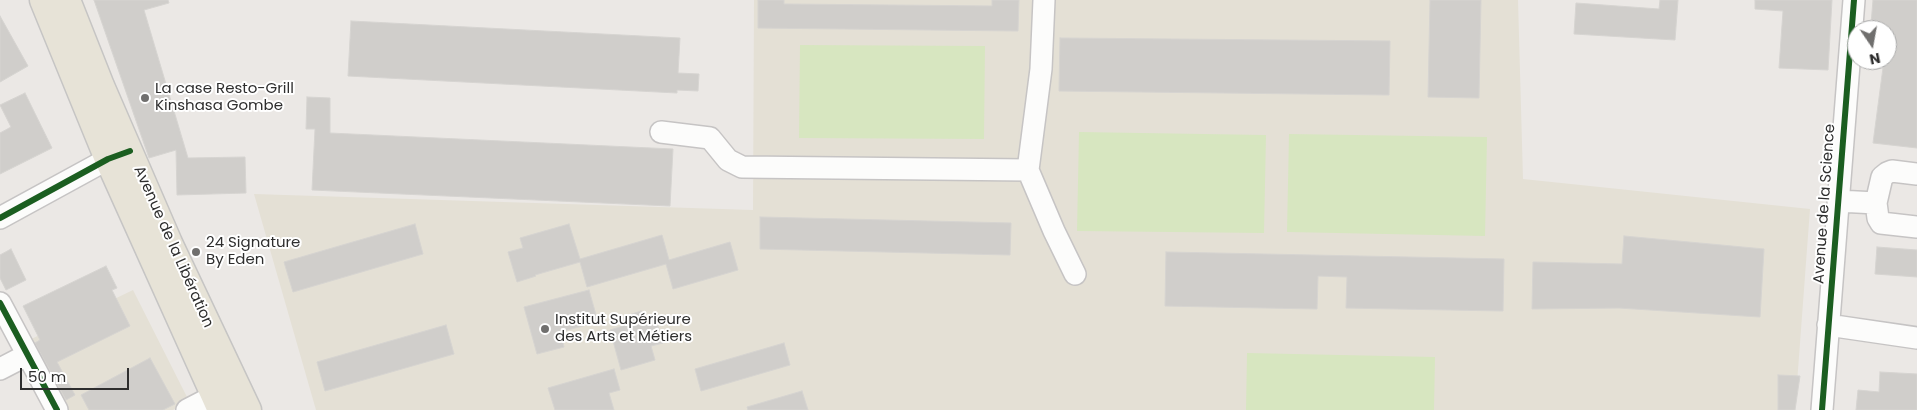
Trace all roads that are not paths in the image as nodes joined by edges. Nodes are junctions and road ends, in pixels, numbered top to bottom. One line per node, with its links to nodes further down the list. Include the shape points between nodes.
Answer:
1 (43, 0): 6 (main road, Avenue de la Libération)
2 (67, 0): 6 (main road, Avenue de la Libération, via 101,86)
3 (1044, 0): 7 (street, via 1042,69)
4 (1854, 0): 9 (street, Avenue de la Science)
5 (661, 132): 7 (street, via 710,138 728,160 742,167)
6 (119, 155): 11 (street); 19 (main road, Avenue de la Libération); 22 (main road, Avenue de la Libération, via 169,243)
7 (1028, 170): 13 (street)
8 (1917, 174): 10 (street, via 1887,173 1882,177)
9 (1838, 201): 10 (street); 15 (street, Avenue de la Science)
10 (1876, 204): 12 (street, via 1881,222)
11 (0, 218)
12 (1917, 227)
13 (1075, 274)
14 (0, 304): 17 (street)
15 (1828, 325): 16 (street); 23 (street, Avenue de la Science)
16 (1917, 338)
17 (27, 355): 18 (street); 20 (street)
18 (0, 369)
19 (218, 403): 21 (street)
20 (57, 410)
21 (187, 410)
22 (248, 410)
23 (1822, 410)

